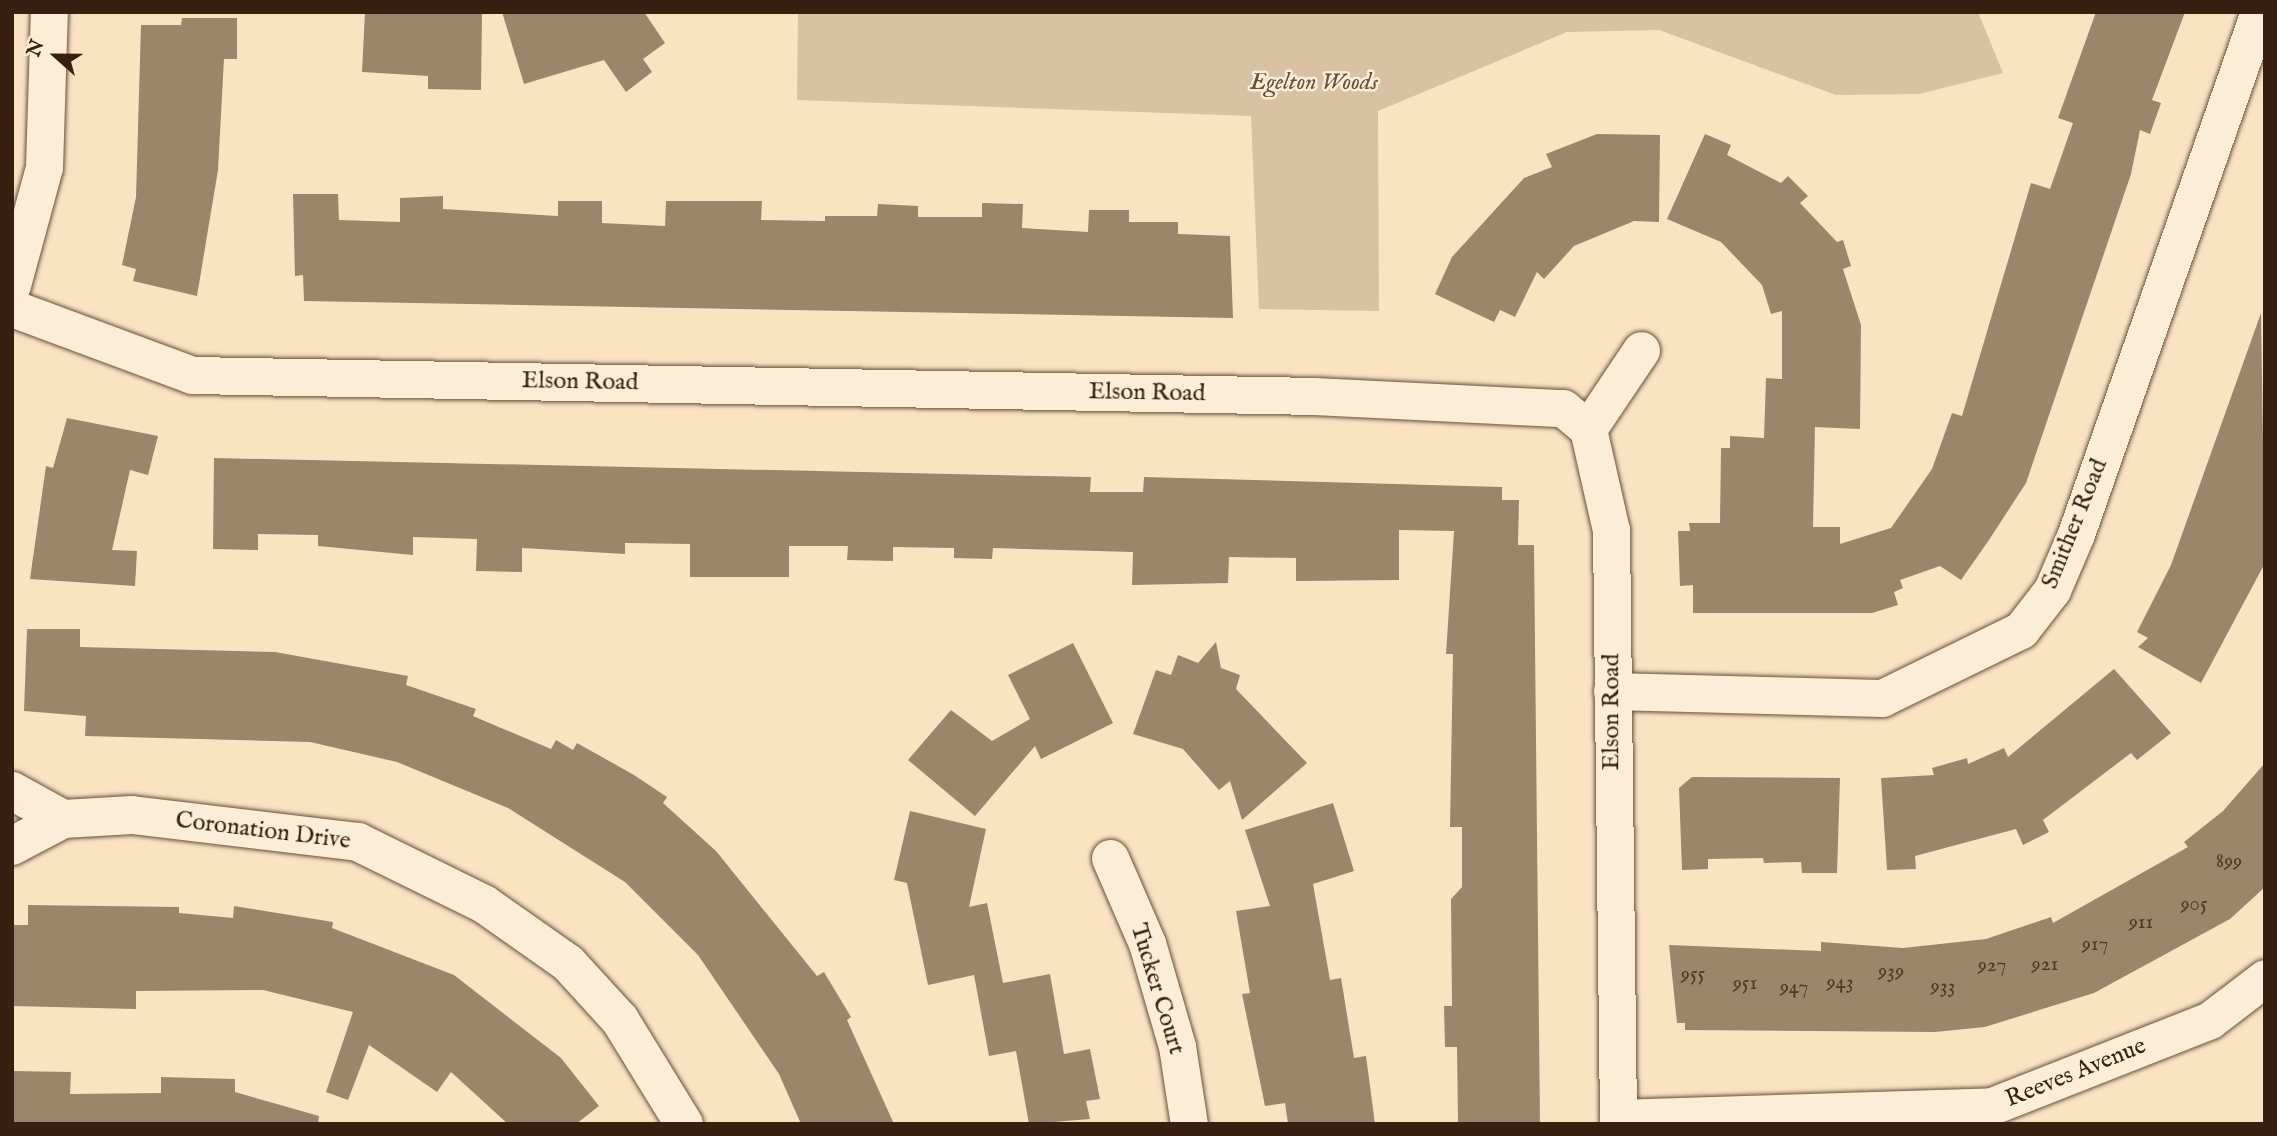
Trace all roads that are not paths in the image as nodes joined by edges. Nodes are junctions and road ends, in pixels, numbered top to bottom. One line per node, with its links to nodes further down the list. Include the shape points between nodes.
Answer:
1 (49, 12): 3 (street, via 44,167)
2 (2259, 12): 7 (street, Smither Road, via 2076,534 2052,590 2021,631 1882,698)
3 (12, 285)
4 (12, 308): 6 (street, Elson Road, via 192,375 1314,396 1563,408)
5 (1641, 350): 6 (street)
6 (1588, 429): 7 (street, Elson Road, via 1611,530)
7 (1612, 691): 13 (street, Elson Road)
8 (12, 792): 9 (street)
9 (63, 819): 10 (street, Coronation Drive); 14 (street, Coronation Drive, via 132,814 370,847 484,904 568,962 620,1020)
10 (12, 846)
11 (1110, 858): 15 (street, Tucker Court, via 1147,943 1177,1046)
12 (2265, 978): 13 (street, Reeves Avenue, via 2210,1020 1992,1106)
13 (1618, 1121)
14 (684, 1124)
15 (1189, 1124)

